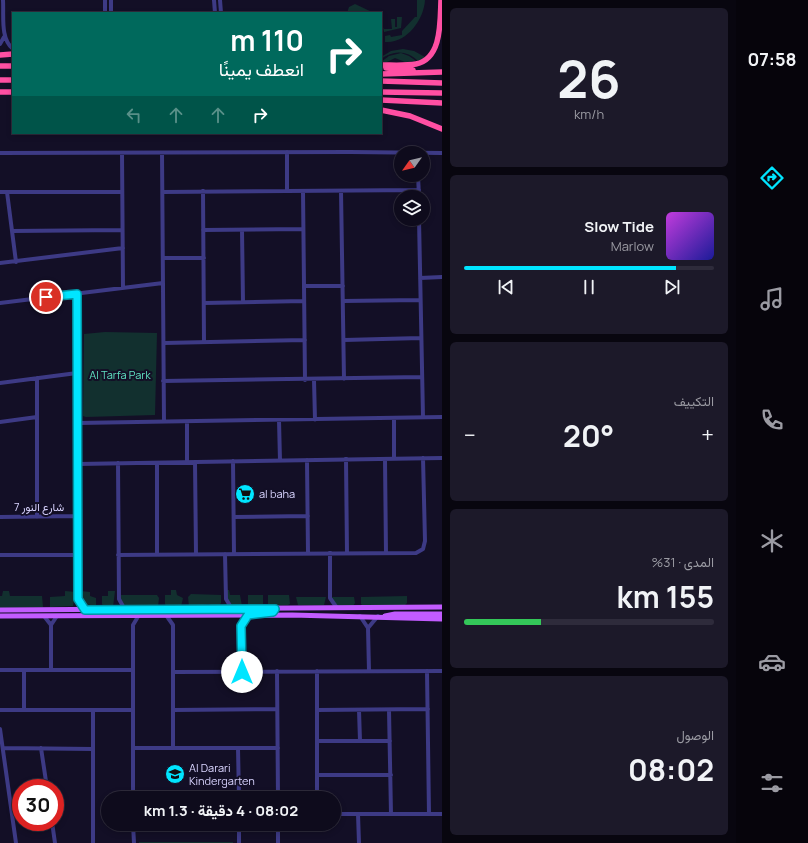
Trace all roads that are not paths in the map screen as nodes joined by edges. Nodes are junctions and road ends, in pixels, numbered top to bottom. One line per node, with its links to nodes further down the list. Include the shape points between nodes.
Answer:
1 (3, 0): 11 (street)
2 (105, 0): 7 (street)
3 (111, 0): 8 (street)
4 (214, 0): 9 (street)
5 (220, 0): 10 (street)
6 (441, 0): 16 (highway, via 440,38 429,57 414,64)
7 (105, 12)
8 (111, 12)
9 (215, 12)
10 (221, 12)
11 (4, 34): 12 (street); 13 (street, via 6,42)
12 (0, 44)
13 (12, 48)
14 (12, 54): 15 (highway)
15 (0, 55)
16 (382, 65)
17 (0, 66): 18 (highway)
18 (12, 66)
19 (382, 68): 20 (highway)
20 (425, 72): 21 (highway); 22 (highway)
21 (442, 72)
22 (382, 74)
23 (0, 80): 24 (highway)
24 (12, 80)
25 (382, 81): 26 (highway)
26 (442, 83)
27 (0, 92): 28 (highway)
28 (12, 92)
29 (382, 92): 30 (highway)
30 (442, 93)
31 (382, 100): 32 (highway)
32 (442, 103)
33 (382, 110): 34 (highway, via 410,116)
34 (442, 129)
35 (287, 152): 38 (street); 39 (street); 45 (street)
36 (0, 153): 37 (street)
37 (122, 153): 38 (street); 50 (street)
38 (162, 153): 51 (street)
39 (394, 153)
40 (430, 153): 41 (street)
41 (442, 153)
42 (418, 182): 44 (street)
43 (394, 190): 47 (street)
44 (419, 190)
45 (287, 191): 46 (street); 52 (street)
46 (303, 191): 47 (street); 54 (street)
47 (341, 191): 68 (street)
48 (0, 192): 49 (street)
49 (7, 192): 50 (street); 58 (street)
50 (122, 192): 55 (street)
51 (163, 192): 52 (street); 60 (street)
52 (203, 192): 56 (street)
53 (419, 226): 65 (street)
54 (304, 229): 57 (street); 67 (street)
55 (122, 230): 58 (street); 59 (street)
56 (203, 230): 57 (street); 61 (street)
57 (242, 230): 74 (street)
58 (12, 231): 62 (street)
59 (123, 248): 62 (street); 69 (street)
60 (163, 258): 61 (street); 66 (street)
61 (204, 258): 76 (street)
62 (16, 262): 63 (street)
63 (0, 263)
64 (442, 277): 65 (street)
65 (420, 278): 71 (street)
66 (163, 283): 69 (street); 81 (street)
67 (304, 286): 68 (street); 72 (street)
68 (343, 286): 73 (street)
69 (123, 288): 70 (street)
70 (77, 294): 75 (street); 82 (street)
71 (420, 300): 73 (street); 77 (street)
72 (304, 301): 74 (street); 78 (street)
73 (343, 301): 79 (street)
74 (242, 302): 76 (street)
75 (0, 303)
76 (204, 303): 80 (street)
77 (421, 338): 79 (street); 84 (street)
78 (305, 340): 80 (street); 86 (street)
79 (344, 340): 85 (street)
80 (204, 342): 81 (street)
81 (164, 343): 88 (street)
82 (77, 373): 83 (street); 99 (street)
83 (37, 378): 89 (street); 90 (street)
84 (422, 378): 85 (street); 91 (street)
85 (344, 379): 87 (street)
86 (305, 380): 87 (street); 88 (street)
87 (314, 380): 95 (street)
88 (163, 381): 97 (street)
89 (0, 383)
90 (37, 417): 96 (street); 113 (street)
91 (423, 417): 92 (street); 93 (street)
92 (442, 417)
93 (394, 418): 95 (street); 100 (street)
94 (279, 420): 95 (street); 98 (street); 106 (street)
95 (315, 420)
96 (0, 422)
97 (164, 422): 98 (street); 99 (street)
98 (187, 422): 107 (street)
99 (78, 423): 112 (street)
100 (394, 458): 101 (street); 104 (street)
101 (423, 458): 102 (street); 121 (street, via 423,549 416,553)
102 (442, 458)
103 (346, 459): 104 (street); 105 (street); 120 (street)
104 (385, 459): 121 (street)
105 (307, 460): 106 (street); 115 (street)
106 (280, 461): 109 (street)
107 (188, 462): 108 (street); 111 (street)
108 (195, 462): 109 (street); 124 (street)
109 (233, 462): 117 (street)
110 (118, 463): 111 (street); 112 (street); 122 (street)
111 (156, 463): 123 (street)
112 (78, 464): 114 (street)
113 (37, 516): 114 (street, شارع النور 7); 116 (street, شارع النور 7)
114 (78, 516): 128 (street)
115 (308, 516): 117 (street); 118 (street)
116 (0, 517)
117 (234, 518): 126 (street)
118 (308, 553): 119 (street); 126 (street)
119 (330, 553): 120 (street); 129 (street)
120 (347, 553): 121 (street)
121 (386, 553)
122 (118, 554): 123 (street); 131 (street)
123 (157, 554): 124 (street)
124 (196, 554): 125 (street)
125 (225, 554): 126 (street); 132 (street)
126 (234, 554)
127 (0, 555): 128 (street)
128 (78, 555): 130 (street)
129 (330, 598): 136 (street); 137 (street)
130 (78, 599): 141 (street); 142 (street)
131 (118, 599): 143 (street); 146 (street)
132 (226, 599): 138 (street); 144 (street)
133 (442, 604): 134 (main road)
134 (427, 607): 135 (main road); 137 (main road)
135 (442, 607)
136 (322, 608): 137 (main road); 139 (main road)
137 (337, 608)
138 (232, 609): 139 (main road); 144 (main road)
139 (275, 609): 152 (main road, via 273,612)
140 (0, 610): 145 (main road)
141 (71, 610): 142 (main road); 145 (main road)
142 (85, 610): 143 (main road)
143 (112, 610): 146 (main road)
144 (218, 610): 146 (main road)
145 (45, 613): 153 (main road); 154 (main road); 159 (street)
146 (125, 613): 148 (main road); 154 (main road); 160 (street)
147 (442, 614): 157 (main road, via 395,614)
148 (139, 615): 149 (main road); 160 (street)
149 (166, 615): 150 (main road); 161 (street)
150 (180, 615): 151 (main road); 161 (street)
151 (234, 615): 152 (main road); 162 (street)
152 (250, 615): 155 (main road); 162 (street)
153 (0, 616)
154 (57, 616): 159 (street)
155 (359, 616): 156 (main road); 163 (street)
156 (378, 616): 157 (main road); 163 (street)
157 (384, 617): 158 (main road)
158 (442, 621)
159 (51, 625): 166 (street)
160 (133, 625): 167 (street)
161 (173, 625): 173 (street)
162 (241, 626): 174 (street)
163 (368, 628): 170 (street)
164 (0, 670): 165 (street)
165 (24, 670): 166 (street); 177 (street)
166 (51, 670): 167 (street)
167 (133, 670): 179 (street)
168 (278, 671): 169 (street); 174 (street); 181 (street)
169 (317, 671): 170 (street); 182 (street)
170 (369, 671): 171 (street)
171 (427, 671): 172 (street); 175 (street)
172 (442, 671)
173 (173, 672): 174 (street); 180 (street)
174 (242, 672)
175 (428, 709): 184 (street); 206 (street)
176 (0, 710): 177 (street)
177 (24, 710): 178 (street)
178 (93, 710): 179 (street); 195 (street)
179 (133, 710): 191 (street)
180 (173, 710): 181 (street); 192 (street)
181 (277, 710): 194 (street)
182 (317, 710): 183 (street); 186 (street)
183 (359, 710): 184 (street); 187 (street)
184 (389, 710): 188 (street)
185 (0, 729): 189 (street)
186 (317, 741): 187 (street); 196 (street)
187 (360, 741): 188 (street)
188 (390, 741): 197 (street)
189 (3, 748): 190 (street); 212 (street)
190 (41, 748): 195 (street); 198 (street)
191 (133, 748): 192 (street); 199 (street)
192 (173, 748): 193 (street)
193 (238, 748): 194 (street); 200 (street)
194 (278, 748): 201 (street)
195 (93, 749): 214 (street)
196 (317, 775): 197 (street); 202 (street)
197 (391, 775): 205 (street)
198 (46, 779)
199 (133, 791)
200 (239, 791)
201 (278, 791)
202 (318, 791)
203 (341, 814): 204 (street)
204 (358, 814): 205 (street); 218 (street)
205 (391, 814): 206 (street)
206 (430, 814): 207 (street)
207 (442, 814)
208 (53, 831): 213 (street)
209 (134, 831): 215 (street)
210 (239, 831): 216 (street)
211 (278, 831): 217 (street)
212 (16, 843)
213 (55, 843)
214 (93, 843)
215 (134, 843)
216 (239, 843)
217 (278, 843)
218 (359, 843)

